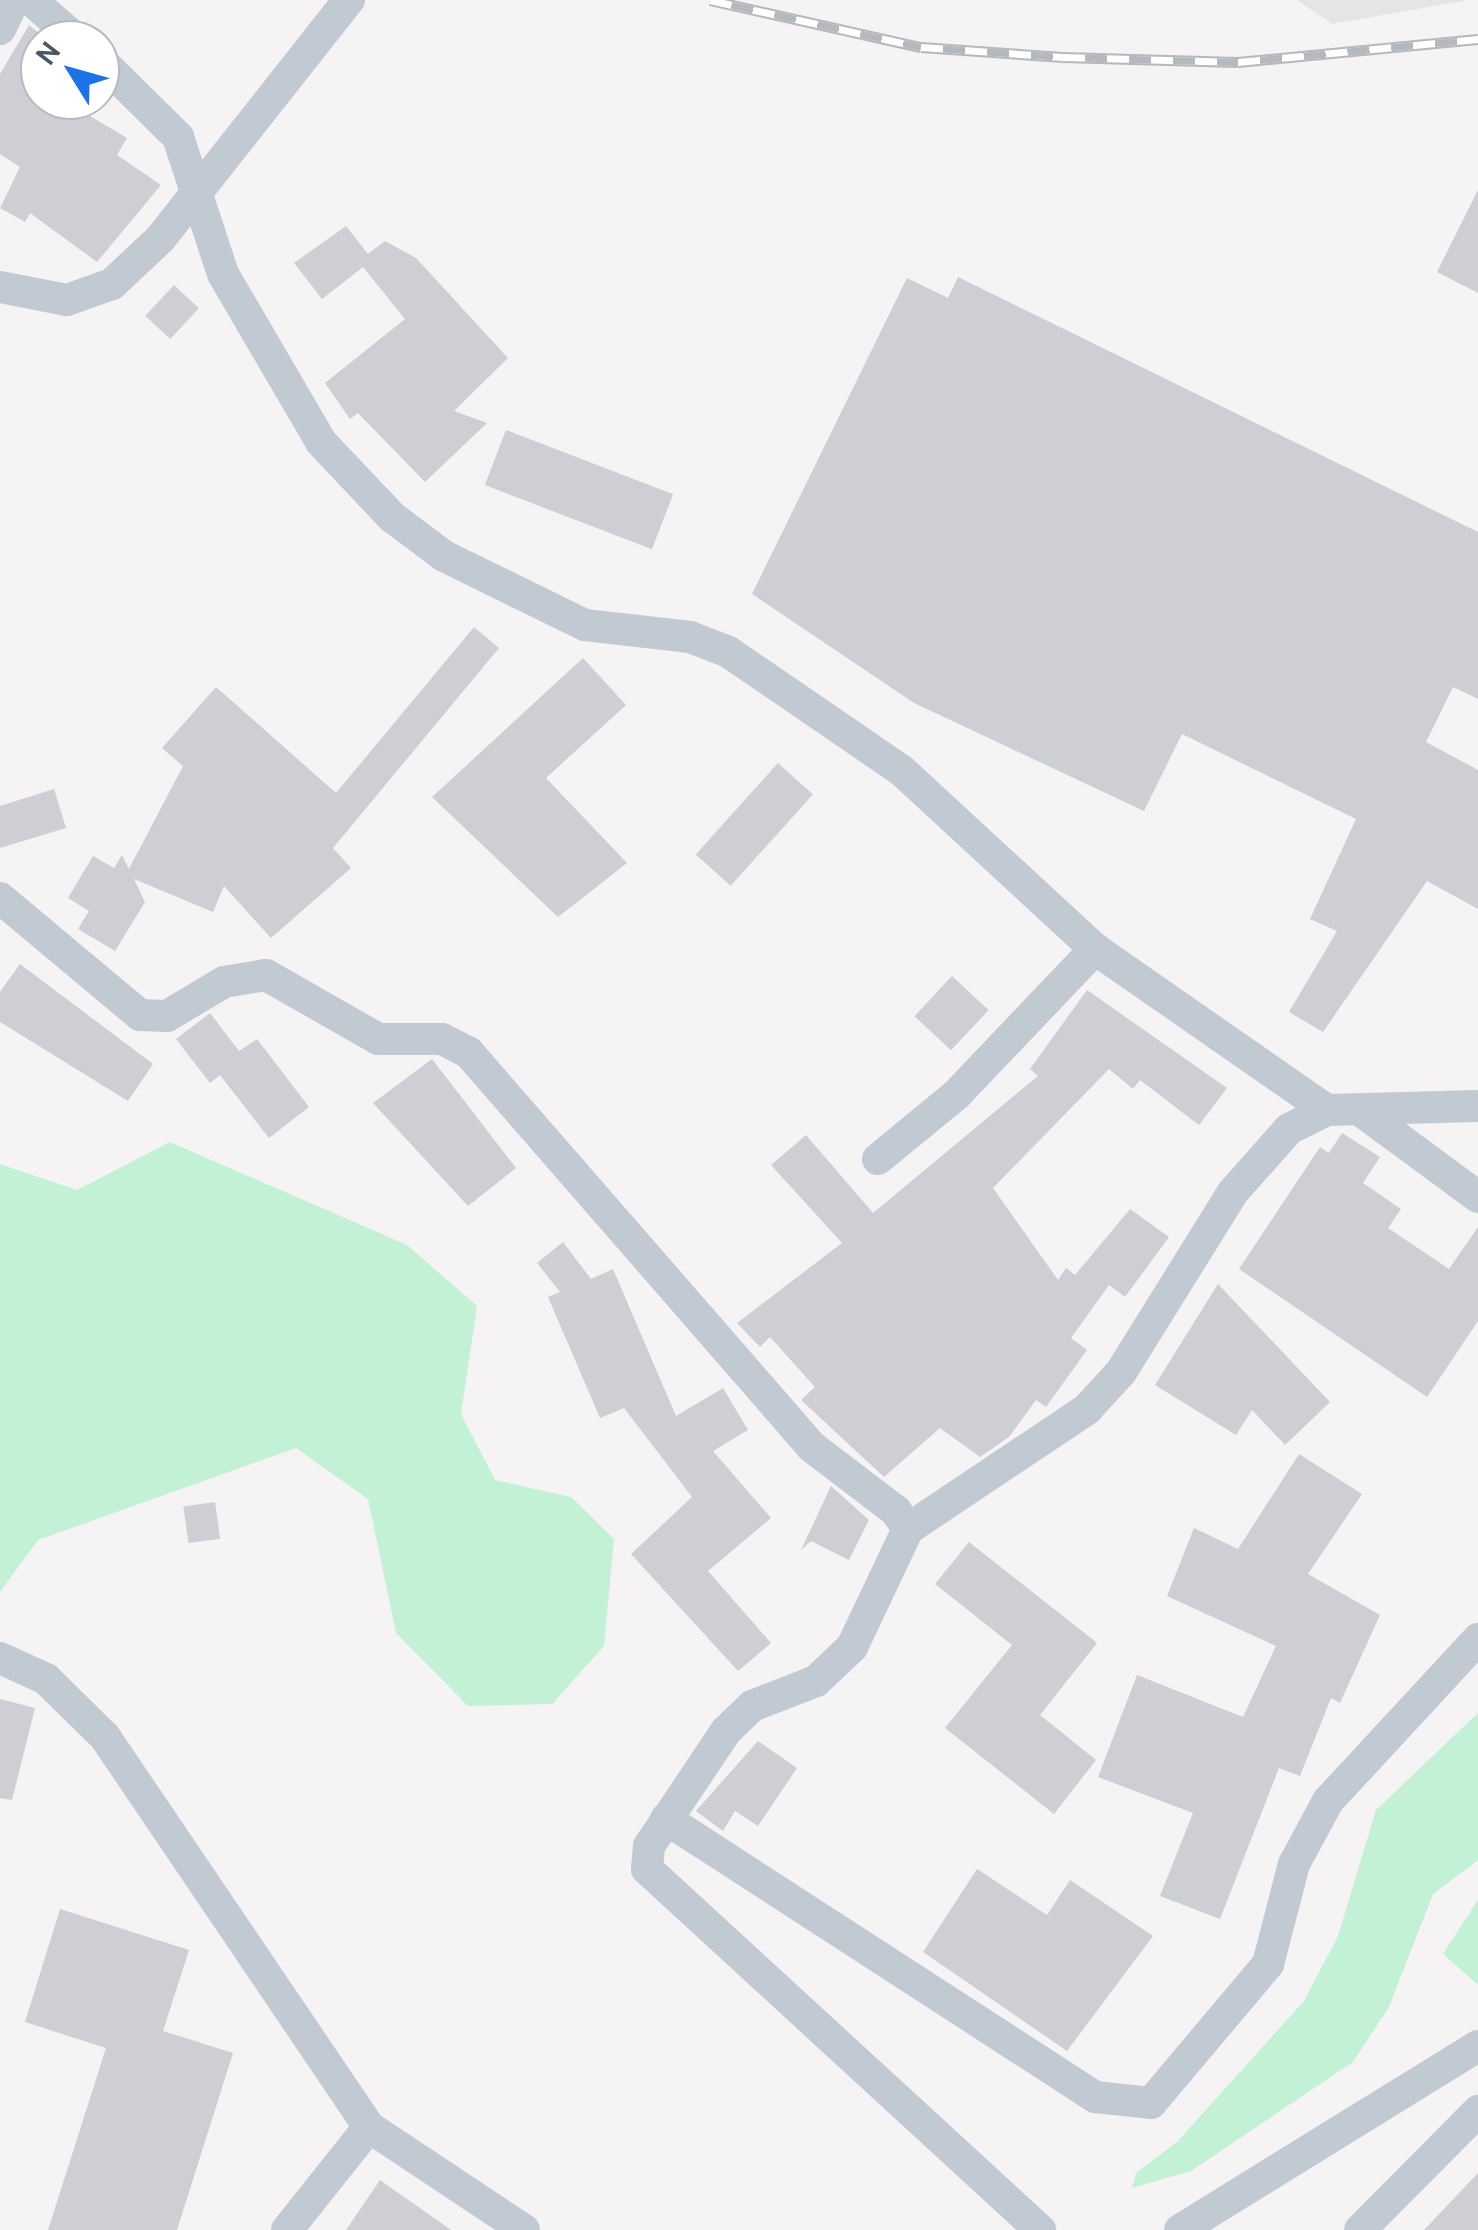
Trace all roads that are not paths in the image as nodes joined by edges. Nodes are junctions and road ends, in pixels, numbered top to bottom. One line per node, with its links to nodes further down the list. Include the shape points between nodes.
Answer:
1 (14, 0): 5 (street)
2 (31, 0): 4 (street)
3 (350, 0): 7 (street)
4 (54, 20)
5 (0, 29)
6 (120, 80): 7 (street, via 178,137)
7 (197, 191): 8 (street, via 112,284 68,300); 10 (street, via 223,274 322,442 392,517 444,556 585,626 690,637 727,651 901,770)
8 (0, 287)
9 (0, 898): 15 (street, via 140,1016 167,1016 224,982 266,975 378,1039 442,1038 469,1053 812,1447)
10 (1094, 950): 12 (street); 13 (street, via 956,1095)
11 (1478, 1106): 12 (street)
12 (1344, 1110): 14 (street); 15 (street, via 1289,1129 1232,1192 1121,1372 1086,1409)
13 (878, 1159)
14 (1478, 1197)
15 (908, 1529): 18 (street, via 852,1647 816,1680 740,1718)
16 (1478, 1640): 18 (street, via 1328,1801 1294,1864 1268,1964 1151,2102 1095,2097)
17 (0, 1658): 21 (street, via 46,1679 106,1736)
18 (666, 1820): 24 (street, via 647,1870)
19 (1478, 2046): 25 (street)
20 (1478, 2111): 26 (street)
21 (369, 2127): 22 (street); 23 (street)
22 (287, 2230)
23 (524, 2230)
24 (1040, 2230)
25 (1180, 2230)
26 (1360, 2230)

